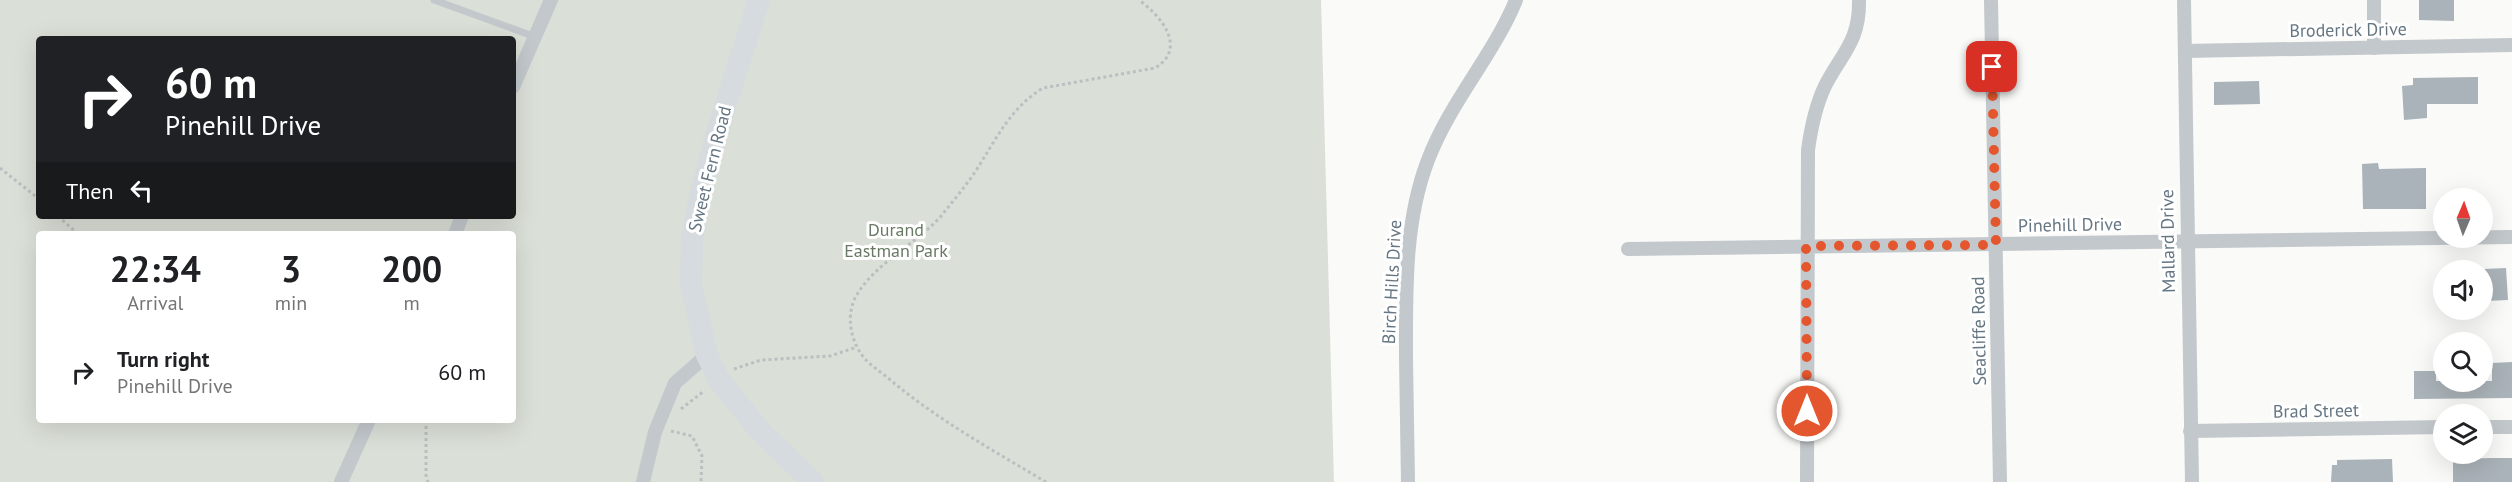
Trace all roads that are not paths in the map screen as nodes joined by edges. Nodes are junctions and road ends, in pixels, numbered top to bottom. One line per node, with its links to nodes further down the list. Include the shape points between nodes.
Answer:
1 (434, 0): 9 (lane)
2 (550, 0): 9 (street)
3 (759, 0): 19 (main road, Sweet Fern Road, via 718,129 693,240 691,285)
4 (1516, 0): 28 (street, Birch Hills Drive, via 1428,160 1413,218 1406,296)
5 (1859, 0): 17 (street, via 1858,28 1826,86 1811,130)
6 (1991, 0): 16 (street, Seacliffe Road)
7 (2184, 0): 12 (street, Mallard Drive)
8 (2374, 0): 11 (street)
9 (534, 36): 13 (street)
10 (2512, 45): 11 (street, Broderick Drive)
11 (2374, 48): 12 (street, Broderick Drive)
12 (2185, 51): 15 (street, Mallard Drive)
13 (516, 80)
14 (2512, 237): 15 (street, Pinehill Drive)
15 (2186, 241): 16 (street, Pinehill Drive); 24 (street, Mallard Drive)
16 (1996, 245): 17 (street, Pinehill Drive); 30 (street, Seacliffe Road)
17 (1806, 246): 18 (street, Pinehill Drive); 29 (street)
18 (1628, 249)
19 (707, 354): 26 (street, via 675,383 655,432); 27 (main road, Sweet Fern Road, via 719,380 761,432)
20 (368, 423): 25 (street)
21 (2493, 427): 22 (street)
22 (2512, 427)
23 (2433, 428): 24 (street, Brad Street)
24 (2190, 431): 31 (street, Mallard Drive)
25 (341, 482)
26 (643, 482)
27 (813, 482)
28 (1408, 482)
29 (1807, 482)
30 (2000, 482)
31 (2192, 482)

